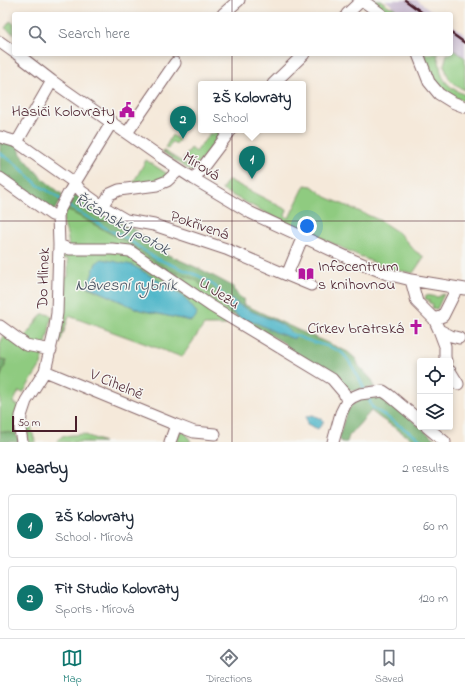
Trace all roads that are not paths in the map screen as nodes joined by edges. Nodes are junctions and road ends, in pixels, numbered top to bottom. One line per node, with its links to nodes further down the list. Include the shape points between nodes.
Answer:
1 (239, 0): 3 (street)
2 (362, 0): 4 (street); 5 (street)
3 (225, 12)
4 (349, 12)
5 (378, 12)
6 (0, 42): 7 (street)
7 (12, 51)
8 (20, 56): 12 (street, Mírová)
9 (302, 56): 13 (street)
10 (419, 56): 14 (street, via 429,82 439,94)
11 (175, 63): 16 (street)
12 (52, 81): 15 (street, Mírová); 19 (street)
13 (275, 81)
14 (465, 107)
15 (112, 122): 16 (street, Mírová); 23 (street)
16 (127, 133): 20 (street, Mírová)
17 (229, 133): 22 (street)
18 (0, 137): 19 (street, Pokřivená)
19 (17, 142): 23 (street, Pokřivená)
20 (179, 170): 22 (street, Mírová); 24 (street, via 167,181 157,185 119,190 110,194)
21 (0, 178): 25 (street, via 52,215)
22 (194, 179): 26 (street, Mírová, via 250,213)
23 (75, 183): 24 (street, Pokřivená, via 81,191); 25 (street)
24 (102, 206): 28 (street, Pokřivená, via 126,220 154,226 226,250)
25 (59, 212): 27 (street, Do Hlinek)
26 (303, 236): 28 (street); 29 (street, Mírová, via 381,272)
27 (59, 245): 36 (street, Do Hlinek, via 57,313); 41 (street, U Jezu, via 70,249 130,251 211,306 332,380 344,393)
28 (287, 276): 30 (street, Pokřivená)
29 (411, 280): 31 (street, Mírová); 32 (street, via 417,302)
30 (311, 285)
31 (461, 288): 32 (street, Mírová, via 454,294 443,316)
32 (434, 319): 34 (street)
33 (0, 326): 36 (street, via 26,344)
34 (439, 330): 35 (street); 37 (street, via 445,346)
35 (459, 338)
36 (51, 350): 38 (street, Do Hlinek)
37 (444, 358)
38 (46, 370): 43 (street, V Cihelně); 46 (street, Do Hlinek, via 26,401 20,429)
39 (453, 375): 40 (street)
40 (458, 384)
41 (347, 401): 42 (street, via 360,394 383,391); 48 (street)
42 (417, 418)
43 (176, 425): 45 (street, V Cihelně, via 194,432); 47 (street)
44 (431, 430): 49 (street)
45 (215, 434)
46 (22, 442)
47 (170, 442)
48 (333, 442)
49 (445, 442)

